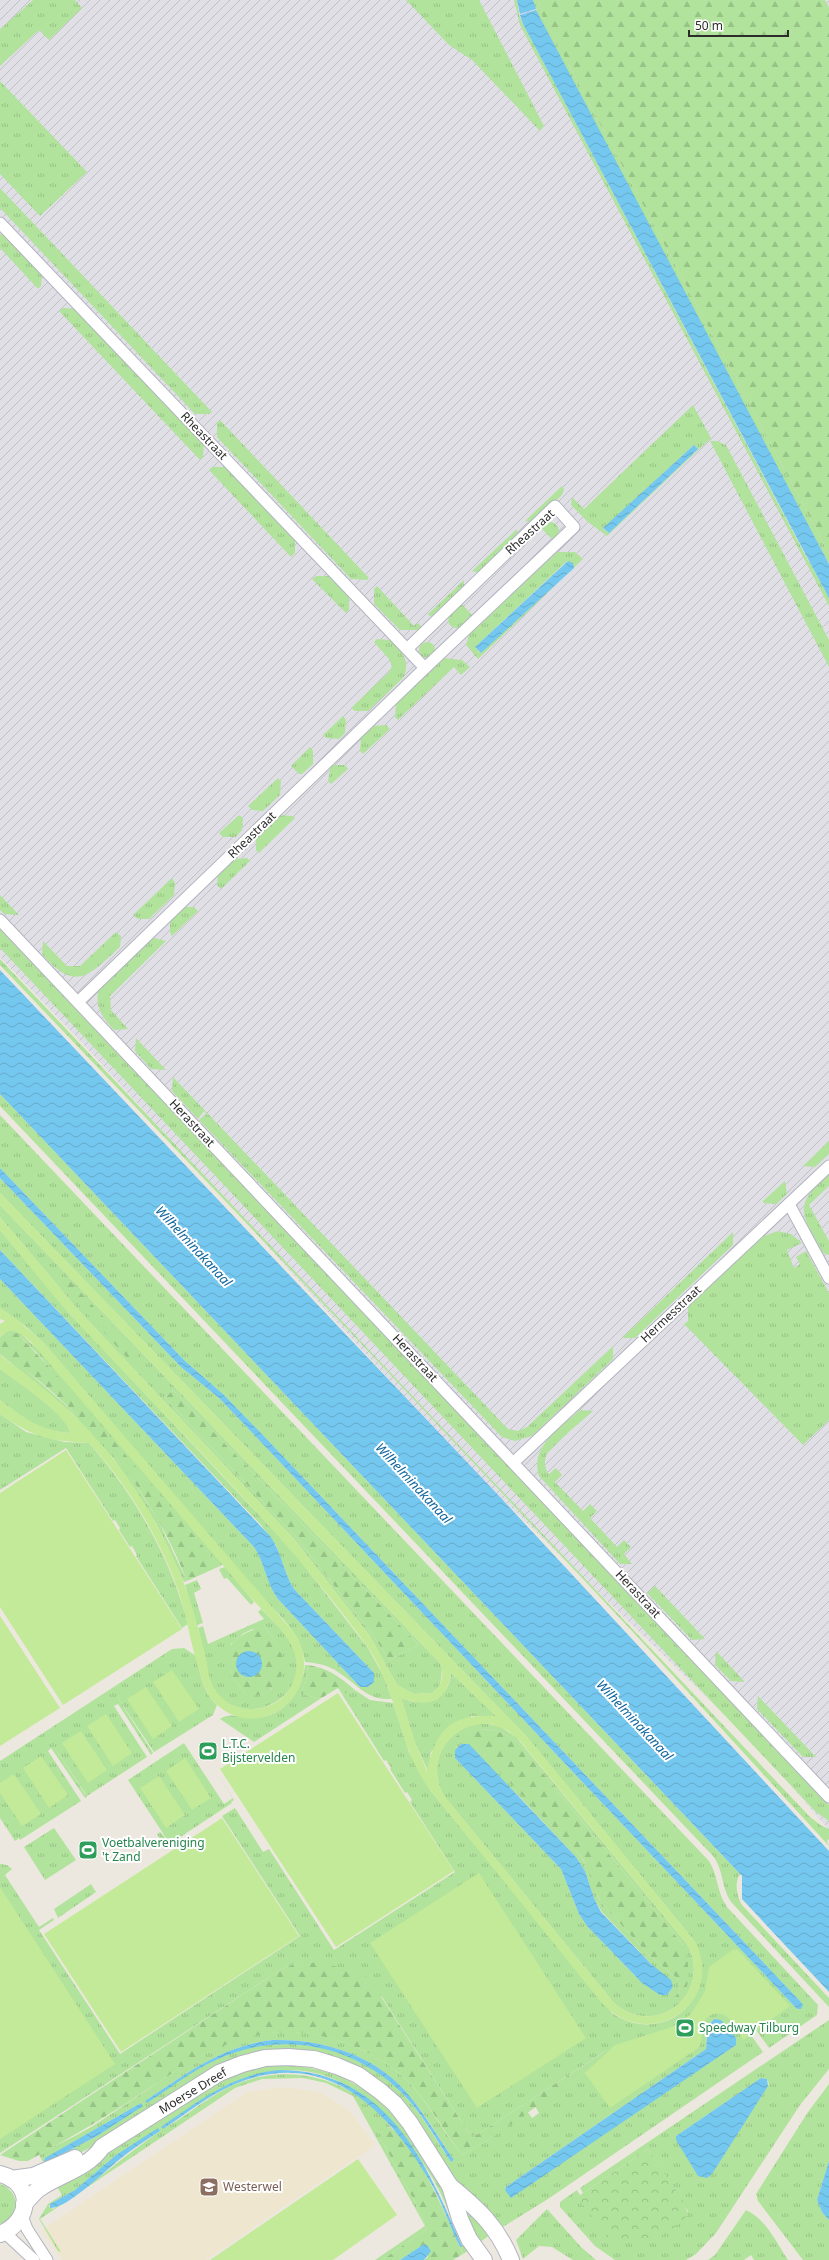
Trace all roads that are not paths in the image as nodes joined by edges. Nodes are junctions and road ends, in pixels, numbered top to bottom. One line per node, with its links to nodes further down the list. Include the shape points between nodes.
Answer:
1 (0, 223): 2 (street, Rheastraat)
2 (407, 649): 3 (street, Rheastraat); 3 (street, Rheastraat, via 555,506 574,527)
3 (425, 668): 5 (street, Rheastraat)
4 (0, 920): 5 (street, Herastraat)
5 (78, 1002): 9 (street, Herastraat)
6 (829, 1166): 7 (street, Hermesstraat)
7 (789, 1204): 8 (street); 9 (street, Hermesstraat)
8 (829, 1278)
9 (514, 1462): 10 (street, Herastraat)
10 (829, 1797)
11 (102, 2147): 12 (street, Moerse Dreef, via 96,2147 33,2176); 13 (street, Moerse Dreef, via 219,2073 265,2058 288,2056 314,2059 358,2075 396,2104); 14 (street, Moerse Dreef, via 88,2160 40,2189)
12 (6, 2176): 14 (street, via 21,2190)
13 (450, 2186): 18 (street, Moerse Dreef, via 463,2226); 19 (street, Moerse Dreef, via 486,2218 497,2232)
14 (23, 2210): 15 (street, Moerse Dreef, via 18,2224); 17 (street, via 27,2230)
15 (2, 2233): 16 (street)
16 (34, 2260)
17 (47, 2260)
18 (484, 2260)
19 (511, 2260)

